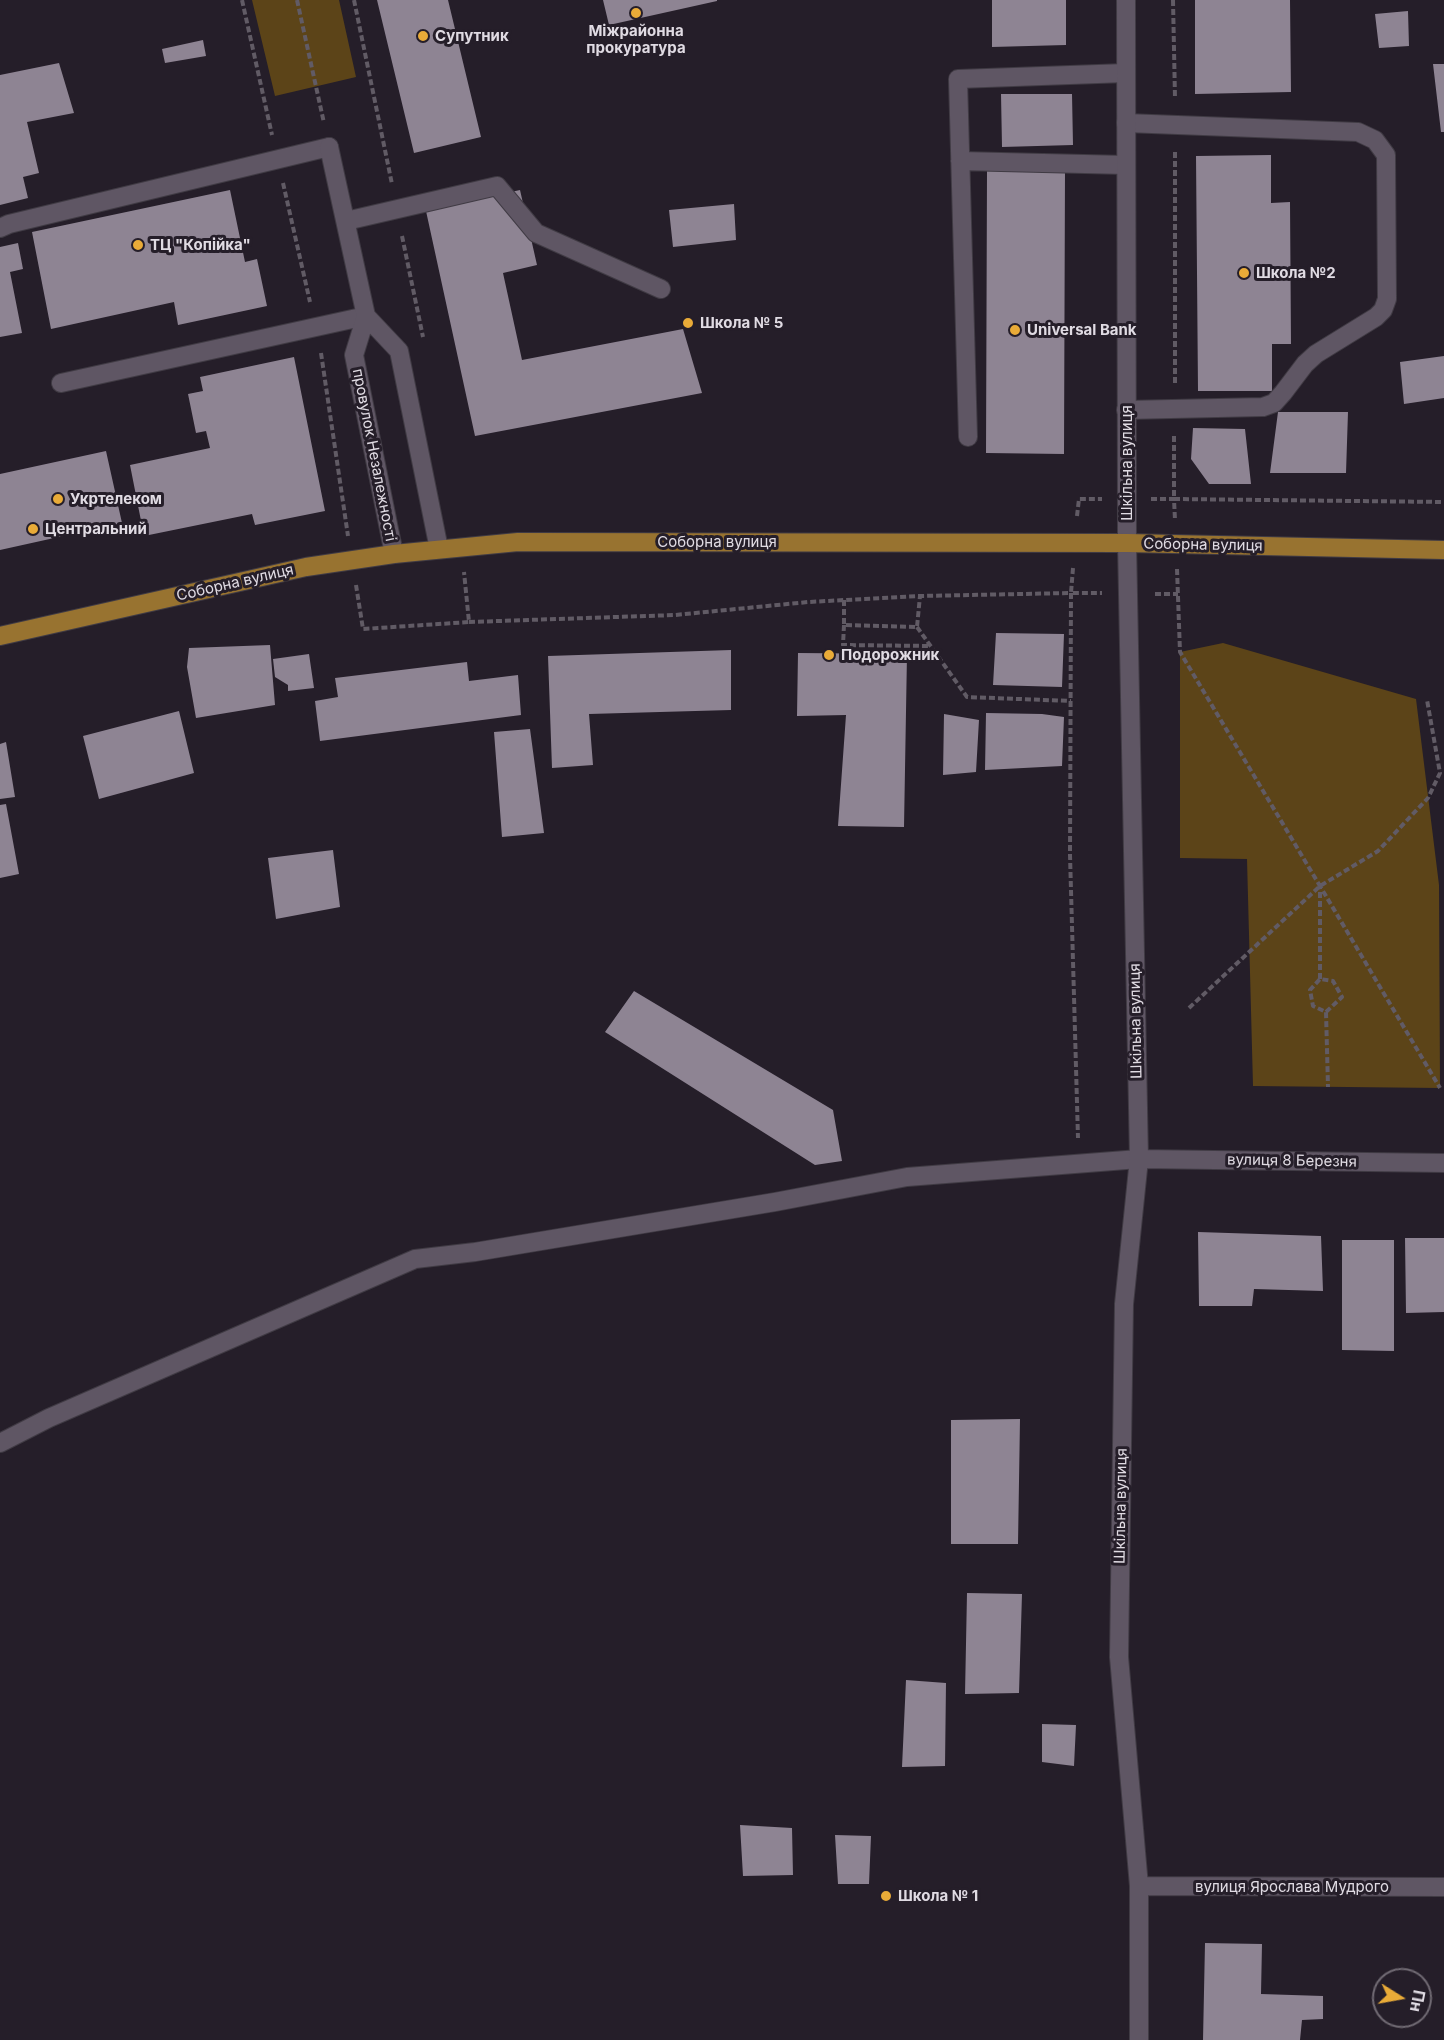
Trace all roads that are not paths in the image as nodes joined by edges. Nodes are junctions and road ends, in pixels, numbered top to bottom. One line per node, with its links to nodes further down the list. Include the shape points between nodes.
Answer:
1 (1126, 0): 2 (street, Шкільна вулиця)
2 (1126, 73): 3 (street, Шкільна вулиця); 4 (street, via 958,78)
3 (1126, 123): 5 (street, Шкільна вулиця); 11 (street, via 1358,132 1375,140 1386,155 1387,299 1376,317 1305,364 1274,403 1263,407)
4 (960, 161): 5 (street); 12 (street)
5 (1126, 165): 11 (street, Шкільна вулиця)
6 (346, 221): 7 (street, провулок Незалежності, via 329,147); 8 (street, via 498,186 536,232); 9 (street, провулок Незалежності)
7 (0, 228)
8 (661, 289)
9 (366, 316): 10 (street); 14 (street, via 399,351); 16 (street, провулок Незалежності, via 354,356)
10 (61, 383)
11 (1126, 410): 13 (street, Шкільна вулиця)
12 (968, 437)
13 (1127, 543): 14 (main road, Соборна вулиця, via 518,542); 15 (main road, Соборна вулиця); 18 (street, Шкільна вулиця)
14 (439, 549): 16 (main road, Соборна вулиця)
15 (1444, 550)
16 (394, 554): 17 (main road, Соборна вулиця, via 306,567)
17 (0, 636)
18 (1139, 1159): 19 (street, вулиця 8 Березня); 20 (street, вулиця 8 Березня, via 907,1177 416,1259 49,1418); 21 (street, Шкільна вулиця, via 1124,1304 1119,1657)
19 (1444, 1163)
20 (0, 1443)
21 (1139, 1886): 22 (street, вулиця Ярослава Мудрого); 23 (street, Шкільна вулиця)
22 (1444, 1887)
23 (1138, 2040)

